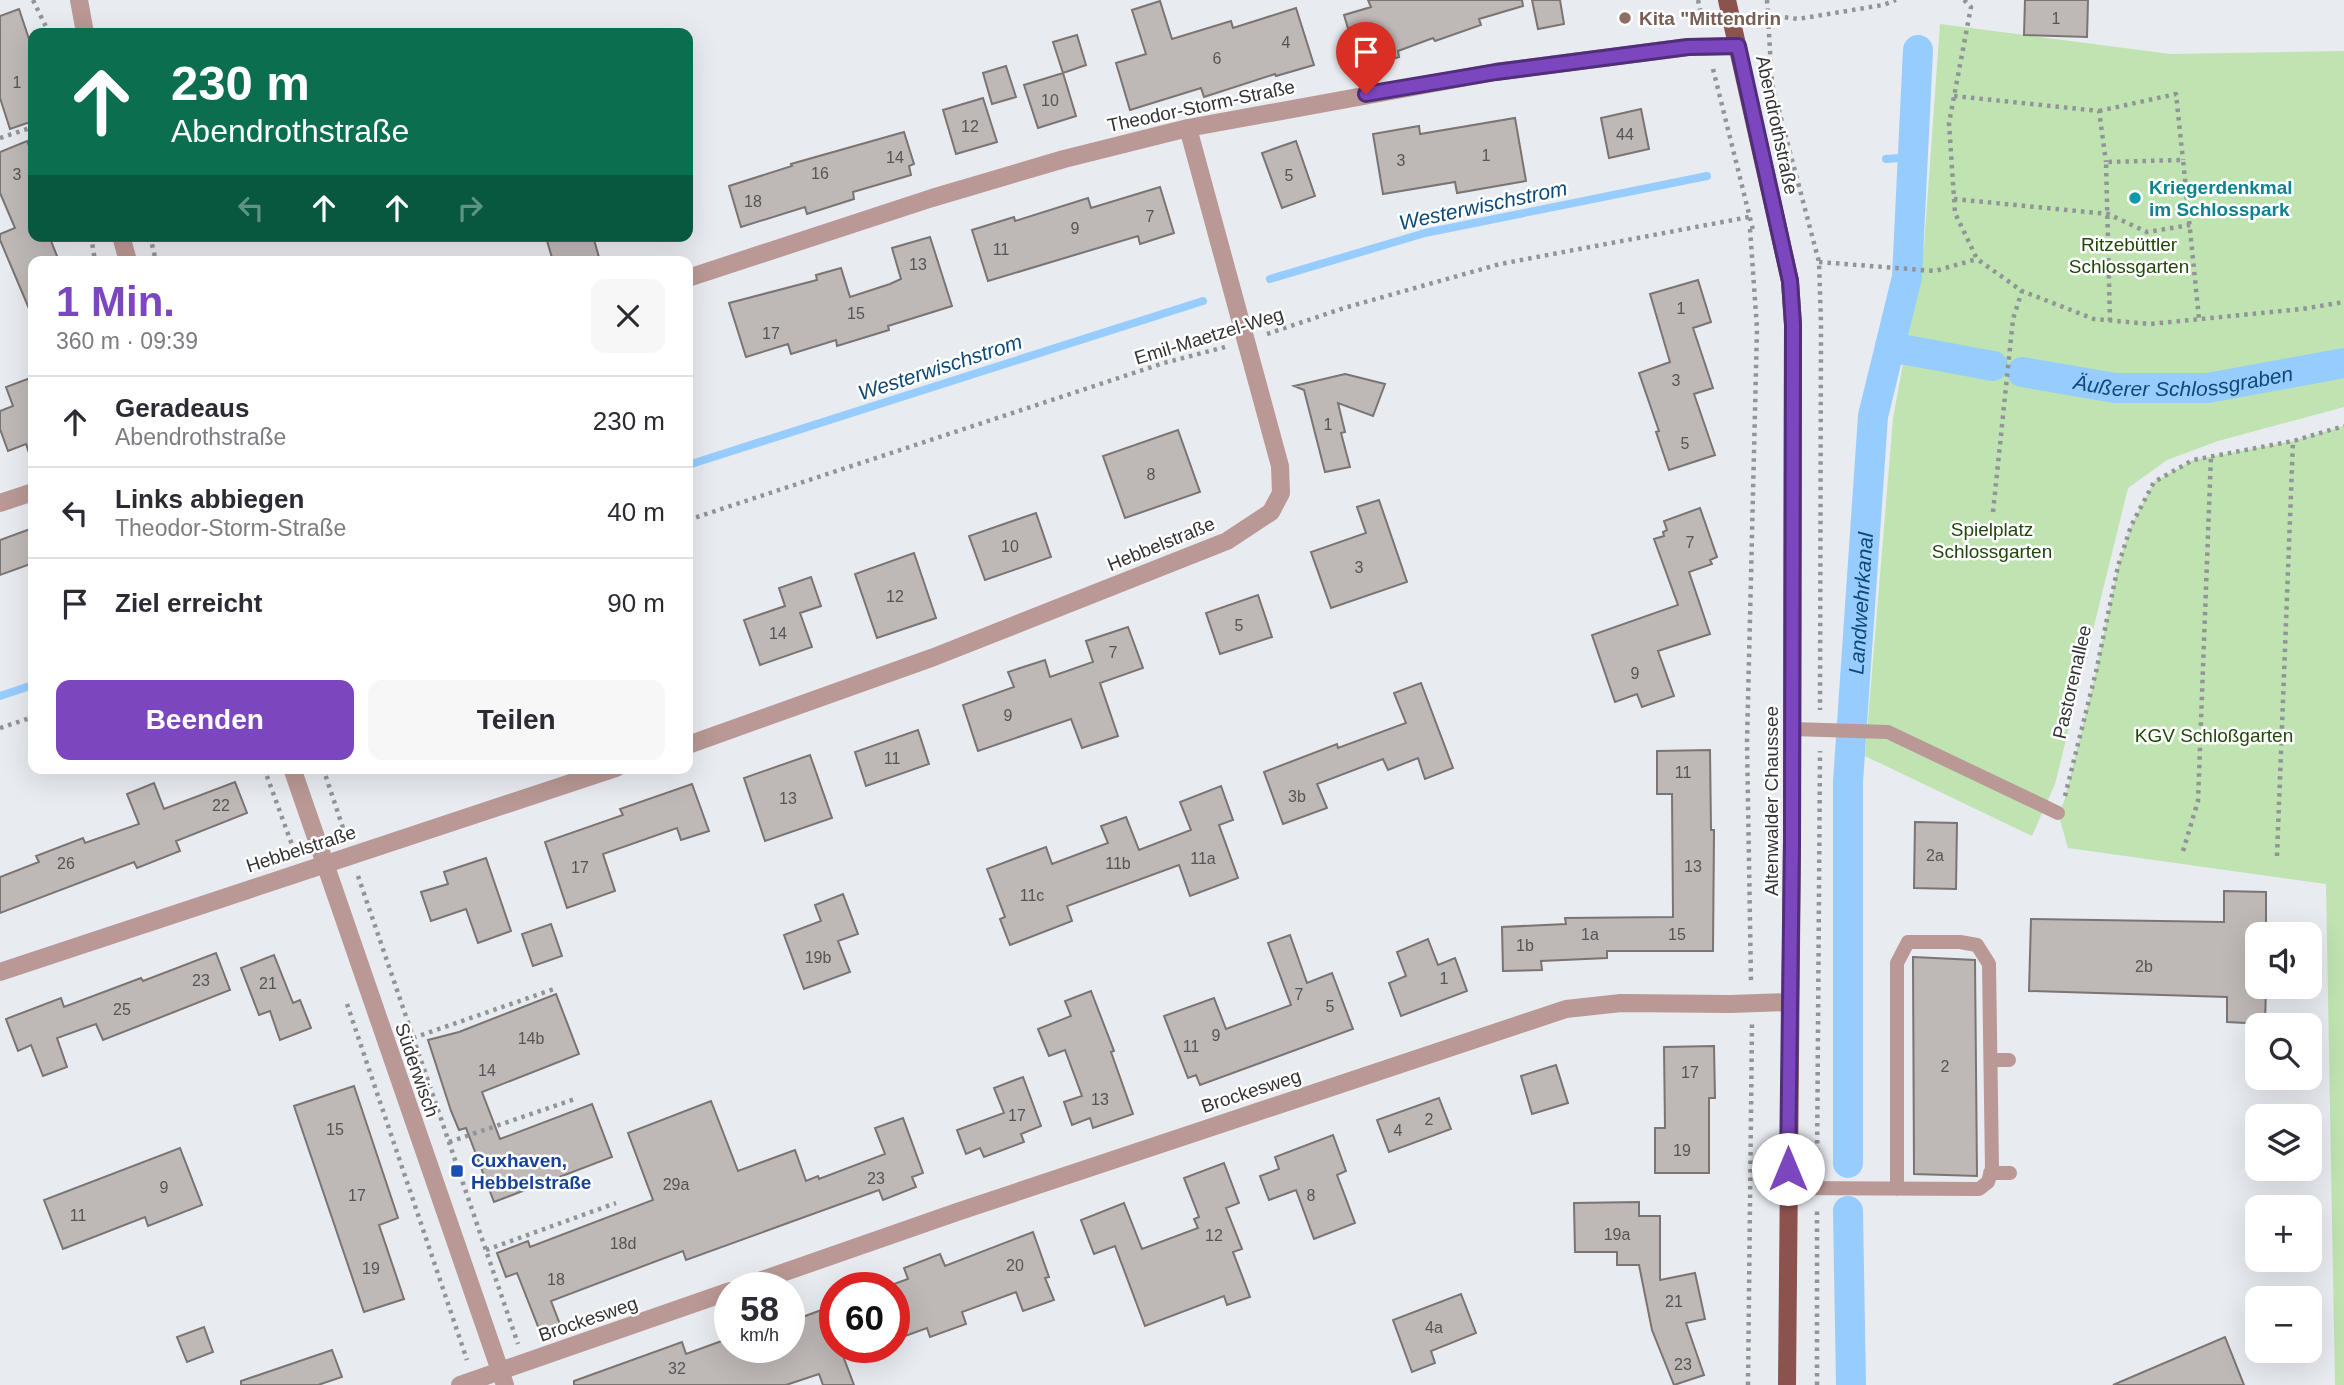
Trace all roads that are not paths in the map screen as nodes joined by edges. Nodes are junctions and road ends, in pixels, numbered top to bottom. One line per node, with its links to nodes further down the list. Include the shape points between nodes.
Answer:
1 (79, 0): 3 (street)
2 (1727, 0): 4 (main road, Abendrothstraße)
3 (84, 28)
4 (1738, 46): 5 (street, Theodor-Storm-Straße, via 1496,72); 6 (main road, Abendrothstraße)
5 (1188, 128): 7 (street, Theodor-Storm-Straße, via 932,198); 11 (street, Hebbelstraße, via 1280,466 1281,493 1271,512 1227,541 934,657)
6 (1776, 219): 10 (main road, Altenwalder Chaussee, via 1790,281 1793,325)
7 (693, 276)
8 (28, 494): 9 (street)
9 (0, 503)
10 (1792, 729): 14 (lane, via 1888,732); 17 (main road, Altenwalder Chaussee)
11 (693, 743)
12 (294, 774): 15 (street, Süderwisch)
13 (598, 774): 15 (street, Hebbelstraße)
14 (2058, 813)
15 (326, 863): 16 (street, Hebbelstraße); 26 (street, Süderwisch)
16 (0, 972)
17 (1790, 1002): 22 (main road, Altenwalder Chaussee); 24 (street, Brockesweg, via 1621,1003 1566,1009)
18 (1991, 1060): 19 (lane); 20 (lane); 23 (lane, via 1989,964 1977,945 1908,942 1897,963)
19 (2010, 1060)
20 (1990, 1173): 21 (lane); 23 (lane, via 1989,1182 1979,1189)
21 (2010, 1173)
22 (1788, 1188): 23 (lane); 28 (main road, Altenwalder Chaussee)
23 (1897, 1188)
24 (785, 1272)
25 (714, 1297): 26 (street, Brockesweg, via 524,1363)
26 (503, 1378): 27 (street, Brockesweg)
27 (467, 1383)
28 (1787, 1385)

